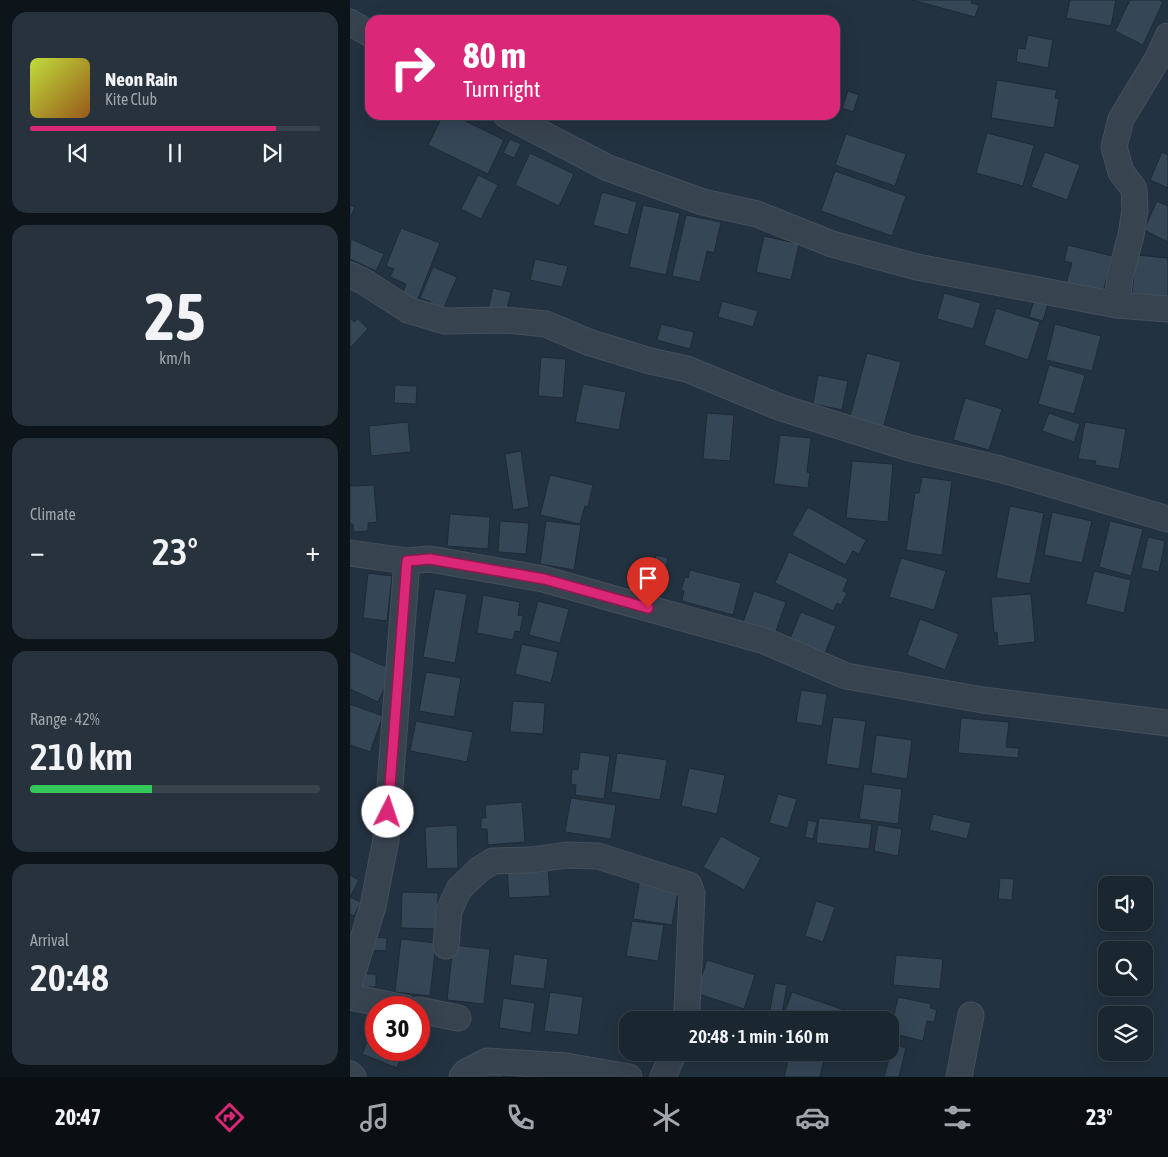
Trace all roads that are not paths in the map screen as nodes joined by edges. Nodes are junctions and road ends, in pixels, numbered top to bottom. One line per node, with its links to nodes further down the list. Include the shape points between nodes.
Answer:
1 (350, 22): 2 (street)
2 (365, 31)
3 (1168, 36): 6 (street, via 1121,119 1114,147 1121,172 1134,189 1135,210)
4 (516, 120): 6 (street, via 608,168 703,202 757,214 832,244 916,267)
5 (350, 275): 8 (street, via 408,310 445,321 505,320 546,324 650,362 687,369 779,407 910,448 1000,469)
6 (1117, 305): 7 (street)
7 (1168, 308)
8 (1168, 519)
9 (350, 553): 10 (street)
10 (407, 561): 11 (street, via 430,559 544,579 765,642 846,676 982,700); 13 (street, via 386,840 374,906)
11 (1168, 722)
12 (446, 946): 16 (street, via 449,911 459,889 493,861 566,855 598,856 689,885 692,894)
13 (350, 982)
14 (350, 997): 15 (street)
15 (365, 1000)
16 (687, 1011)
17 (430, 1012): 19 (street)
18 (971, 1015): 26 (street)
19 (458, 1018)
20 (670, 1061): 25 (street)
21 (350, 1074): 22 (street)
22 (353, 1077)
23 (462, 1077): 24 (street, via 487,1061 566,1066)
24 (628, 1077)
25 (663, 1077)
26 (959, 1077)

